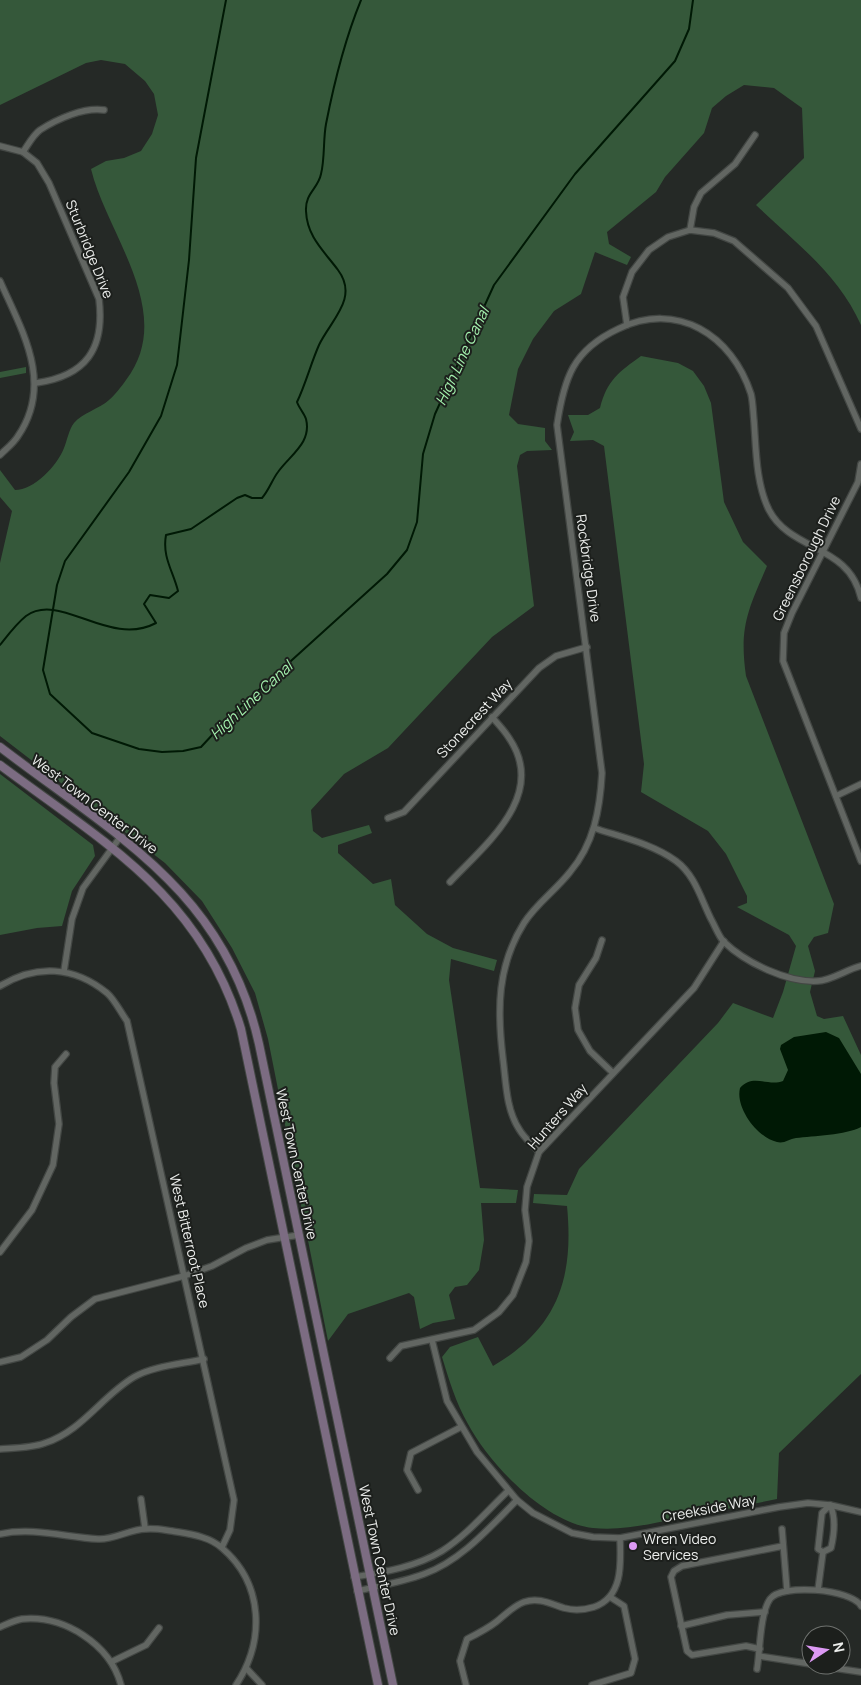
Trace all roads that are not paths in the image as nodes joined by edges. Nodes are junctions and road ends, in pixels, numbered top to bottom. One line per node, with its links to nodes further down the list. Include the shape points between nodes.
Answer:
1 (104, 110): 4 (street, via 91,108 80,111 40,131)
2 (755, 135): 5 (street, via 735,164 701,193 694,206)
3 (0, 146): 4 (street, Sturbridge Drive)
4 (23, 152): 8 (street, Sturbridge Drive, via 37,163 49,183 99,299 101,318 100,336 92,353 76,370 55,380)
5 (690, 230): 7 (street, via 668,237 649,250 632,272 622,297); 9 (street, via 714,233 734,242 788,288 816,326)
6 (0, 281): 8 (street, via 30,351)
7 (627, 325): 12 (street, Rockbridge Drive, via 656,318 676,318 703,329 728,352 751,395 759,478 769,510 788,533); 14 (street, Rockbridge Drive, via 606,335 575,362 562,391 557,425)
8 (36, 383): 10 (street, via 30,411 18,436)
9 (861, 429)
10 (0, 455)
11 (861, 464): 12 (street, Greensborough Drive, via 858,482)
12 (823, 550): 13 (street, Rockbridge Drive, via 843,564 858,584); 19 (street, Greensborough Drive, via 784,633 783,661)
13 (861, 598)
14 (587, 647): 15 (street, Stonecrest Way, via 556,656 539,668); 21 (street, Rockbridge Drive, via 602,773)
15 (492, 717): 20 (street, Stonecrest Way, via 404,812); 25 (street, via 510,738 518,756 520,792 508,819)
16 (0, 747): 22 (street, West Town Center Drive)
17 (0, 765): 23 (street, West Town Center Drive)
18 (861, 784): 19 (street)
19 (836, 796): 24 (street, Greensborough Drive)
20 (388, 818)
21 (594, 828): 27 (street, via 655,849 676,861 697,886); 33 (street, Rockbridge Drive, via 571,872 524,922 509,952 500,982 499,1026 509,1101 519,1130)
22 (121, 836): 23 (street); 34 (street, West Town Center Drive, via 191,902 219,941 239,978 255,1026)
23 (112, 848): 29 (street, via 83,888 72,919); 35 (street, West Town Center Drive, via 146,875 180,911 206,947 225,983 241,1029)
24 (861, 861)
25 (450, 882)
26 (602, 940): 32 (street, via 596,958 579,985 576,1008 578,1030 590,1051)
27 (724, 941): 28 (street, via 761,968 798,979 820,982); 32 (street, Hunters Way, via 694,988)
28 (861, 966)
29 (64, 970): 30 (street, via 16,976); 37 (street, West Bitterroot Place, via 86,979 108,994 127,1021)
30 (0, 986)
31 (66, 1054): 36 (street, via 55,1068 59,1124 53,1165 32,1210)
32 (612, 1073): 33 (street, Hunters Way)
33 (539, 1152): 38 (street, Hunters Way, via 527,1186 525,1210 529,1241 526,1262 514,1295 499,1312 474,1330)
34 (298, 1235): 35 (street); 57 (street, West Town Center Drive)
35 (284, 1238): 37 (street, via 246,1248); 58 (street, West Town Center Drive)
36 (0, 1252)
37 (184, 1276): 40 (street, West Bitterroot Place); 41 (street, via 95,1299 47,1340 21,1357)
38 (432, 1340): 39 (street, Hunters Way, via 401,1346); 42 (street, Creekside Way, via 447,1401)
39 (390, 1358)
40 (204, 1359): 43 (street, via 136,1376 73,1428 45,1443); 55 (street, West Bitterroot Place, via 234,1500 230,1530)
41 (0, 1362)
42 (461, 1427): 44 (street, via 411,1453 407,1470); 45 (street, Creekside Way)
43 (0, 1449)
44 (418, 1490)
45 (508, 1491): 47 (street, Creekside Way); 57 (street, via 442,1551 415,1564)
46 (141, 1500): 50 (street)
47 (517, 1500): 53 (street, Creekside Way, via 547,1521 572,1533); 59 (street, via 473,1544 447,1563 424,1574)
48 (830, 1505): 49 (street, Creekside Way); 53 (street, Creekside Way, via 808,1503 779,1507); 56 (street, via 822,1513 817,1542 818,1549); 56 (street, via 835,1514 833,1538 831,1548)
49 (861, 1512)
50 (146, 1528): 52 (street, via 100,1540 17,1530); 55 (street, via 196,1535)
51 (782, 1529): 54 (street)
52 (0, 1534)
53 (620, 1538): 63 (street, via 621,1566)
54 (783, 1546): 61 (street); 67 (street, via 682,1566 674,1571 671,1577)
55 (222, 1547): 74 (street, via 242,1570 254,1594 257,1632)
56 (823, 1552): 60 (street)
57 (371, 1574): 58 (street); 59 (street, West Town Center Drive)
58 (354, 1577): 62 (street, West Town Center Drive)
59 (374, 1587): 62 (street); 79 (street, West Town Center Drive)
60 (818, 1590): 61 (street); 64 (street, via 850,1598)
61 (787, 1591): 65 (street, via 776,1594)
62 (357, 1592): 78 (street, West Town Center Drive)
63 (610, 1597): 80 (street, via 602,1604 586,1609 568,1609 541,1600 516,1606 493,1625 467,1639 460,1661); 81 (street, via 624,1606 635,1659 631,1673)
64 (861, 1606)
65 (765, 1612): 67 (street, via 727,1615); 69 (street)
66 (0, 1626): 71 (street, via 21,1619 68,1626 84,1636)
67 (681, 1626): 69 (street, via 687,1651 692,1655 746,1646)
68 (159, 1628): 71 (street, via 146,1645)
69 (760, 1649): 70 (street)
70 (759, 1656): 72 (street); 73 (street)
71 (111, 1662): 75 (street)
72 (801, 1663)
73 (757, 1668)
74 (247, 1669): 76 (street); 77 (street)
75 (121, 1685)
76 (236, 1685)
77 (262, 1685)
78 (378, 1685)
79 (393, 1685)
80 (466, 1685)
81 (592, 1685)

